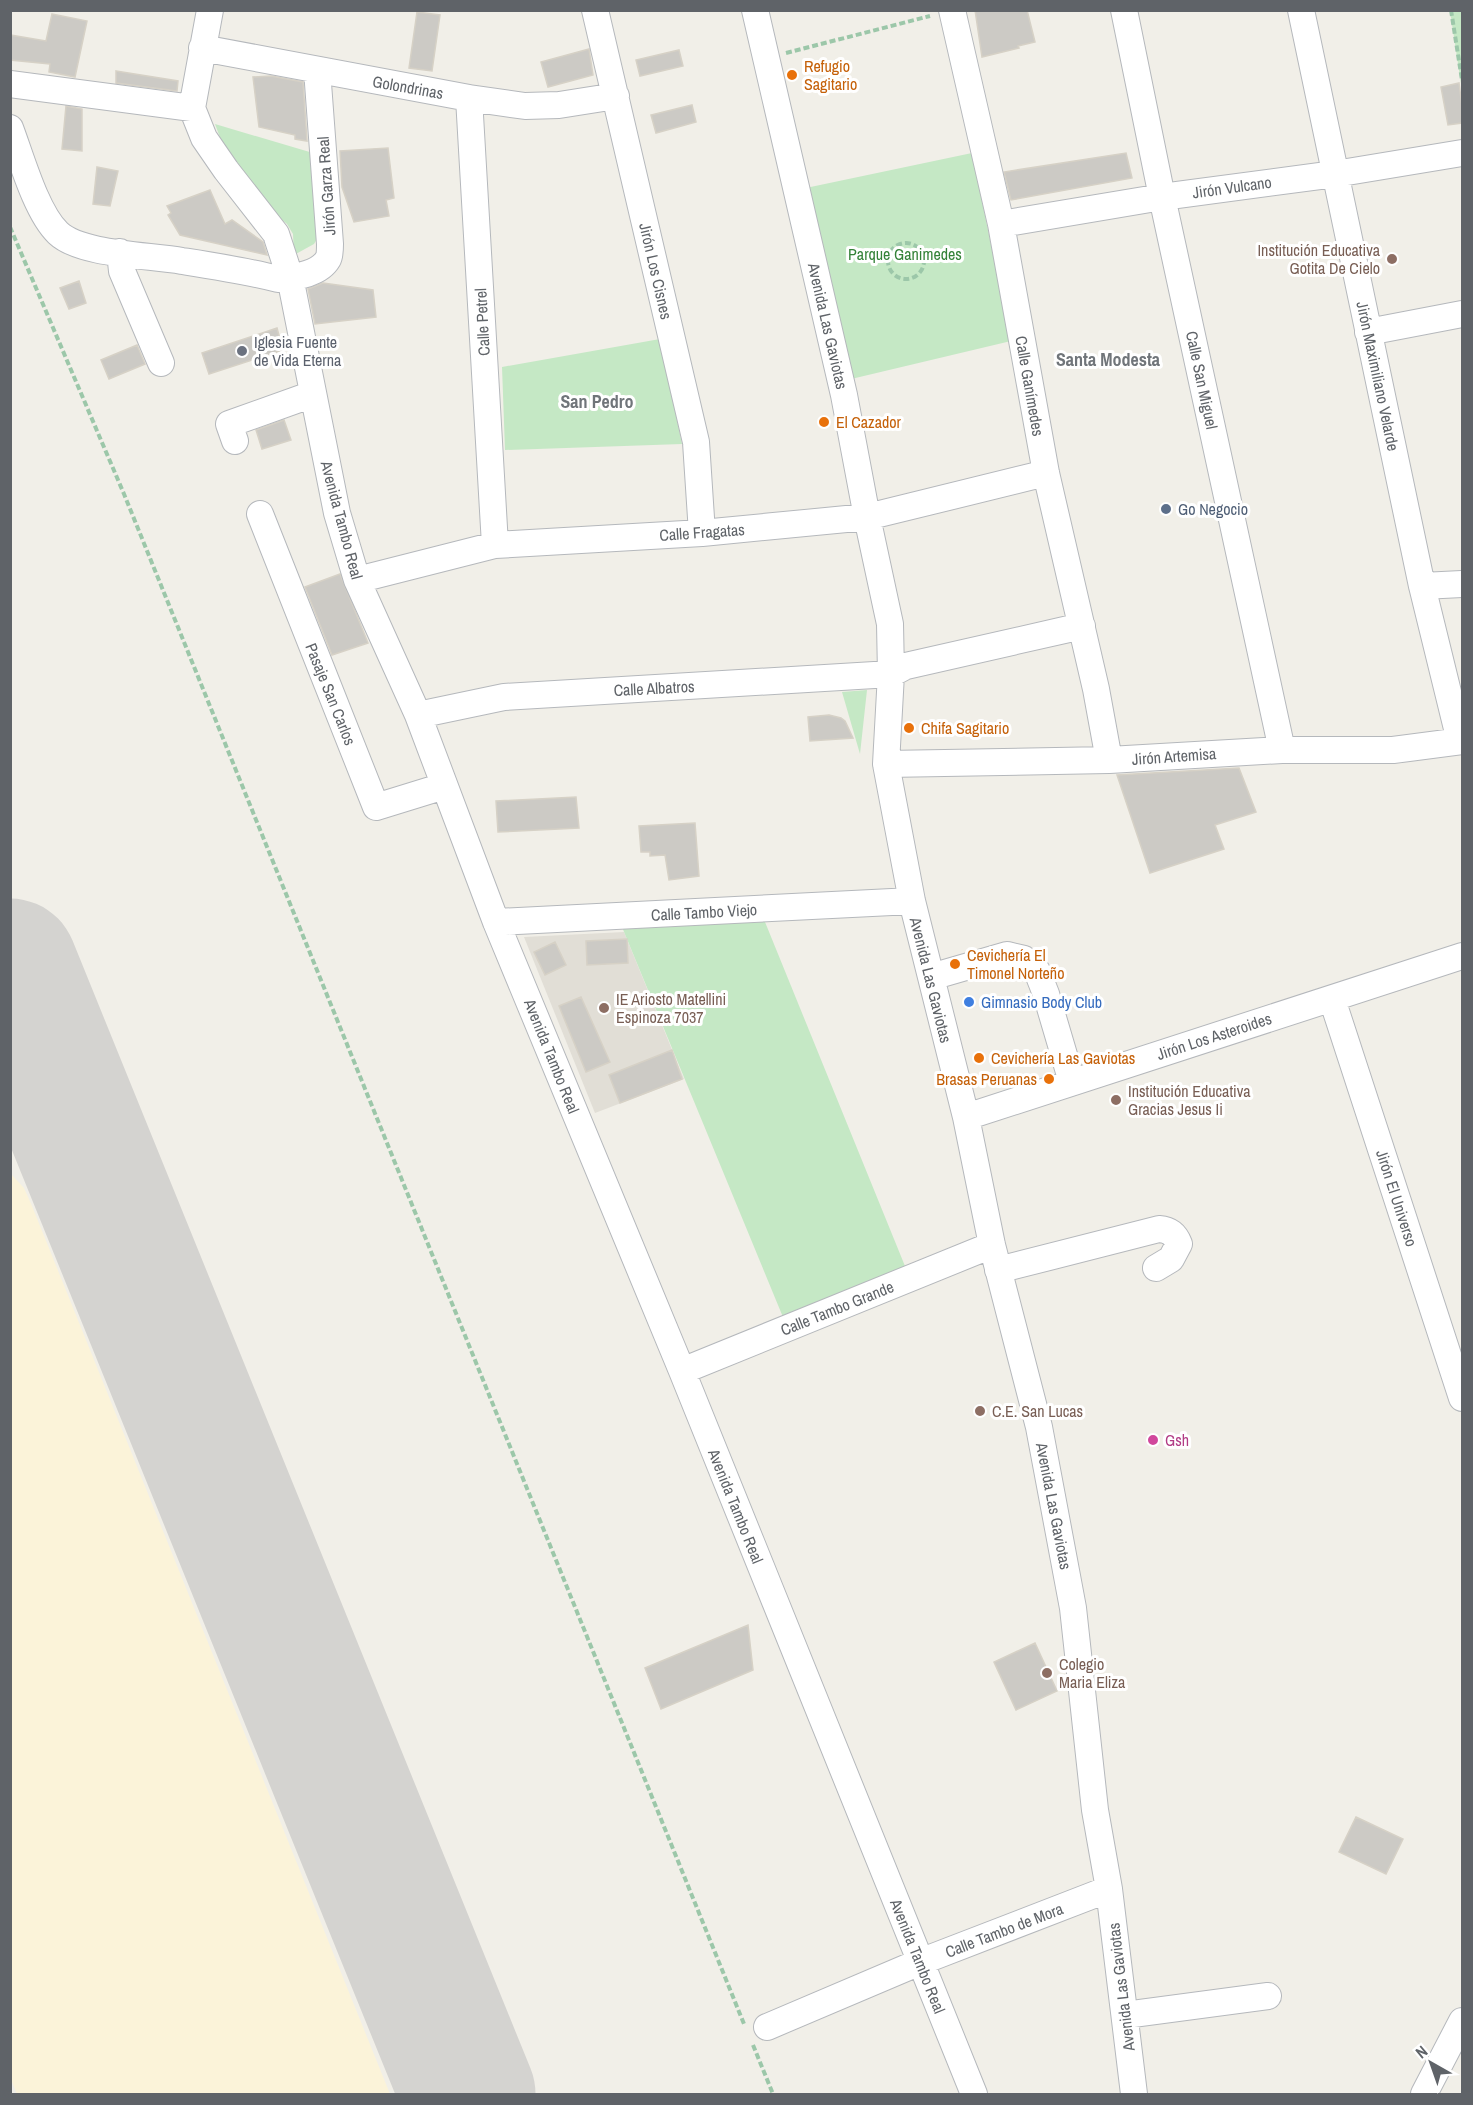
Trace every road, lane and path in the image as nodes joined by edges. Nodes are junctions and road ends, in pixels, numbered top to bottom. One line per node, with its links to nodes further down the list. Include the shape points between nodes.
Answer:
1 (210, 10): 8 (street)
2 (595, 10): 13 (street, Jirón Los Cisnes)
3 (755, 10): 9 (street, Avenida Las Gaviotas)
4 (1124, 10): 19 (street, Calle San Miguel)
5 (1301, 10): 18 (street, Jirón Maximiliano Velarde)
6 (1451, 10): 11 (path)
7 (945, 12): 9 (path); 20 (street, Calle Ganímedes)
8 (202, 48): 10 (street, Golondrinas); 15 (street)
9 (765, 58): 32 (street, Avenida Las Gaviotas, via 844,395)
10 (317, 70): 14 (street, Golondrinas); 23 (street, Jirón Garza Real, via 330,244 328,259 319,269)
11 (1462, 80)
12 (10, 84): 15 (street)
13 (616, 96): 14 (street, Golondrinas, via 525,106); 33 (street, Jirón Los Cisnes, via 696,442)
14 (470, 98): 34 (street, Calle Petrel)
15 (192, 108): 23 (street, Avenida Tambo Real, via 204,138 276,234)
16 (10, 128): 22 (street, via 42,210 58,233 79,245)
17 (1462, 153): 18 (street, Jirón Vulcano)
18 (1335, 174): 19 (street, Jirón Vulcano); 26 (street, Jirón Maximiliano Velarde)
19 (1162, 197): 20 (street, Jirón Vulcano); 42 (street, Calle San Miguel)
20 (1001, 224): 30 (street, Calle Ganímedes)
21 (10, 227): 63 (path, via 124,494)
22 (120, 252): 23 (street, via 278,279); 27 (street, via 122,271)
23 (290, 277): 28 (street, Avenida Tambo Real)
24 (910, 278): 24 (path, via 898,277 890,268 889,256 901,244 915,246 924,256 921,271)
25 (1462, 314): 26 (street)
26 (1368, 332): 37 (street, Jirón Maximiliano Velarde)
27 (161, 363)
28 (313, 394): 29 (street, via 229,424); 35 (street, Avenida Tambo Real, via 337,513)
29 (235, 441)
30 (1046, 474): 32 (street, Calle Fragatas); 38 (street, Calle Ganímedes)
31 (260, 514): 45 (street, Pasaje San Carlos, via 376,807)
32 (867, 517): 33 (street, Calle Fragatas); 39 (street, Avenida Las Gaviotas, via 890,624)
33 (702, 533): 34 (street, Calle Fragatas)
34 (495, 545): 35 (street, Calle Fragatas)
35 (357, 580): 40 (street, Avenida Tambo Real)
36 (1462, 584): 37 (street)
37 (1422, 586): 41 (street, Jirón Maximiliano Velarde)
38 (1082, 626): 39 (street, Calle Albatros, via 906,666); 43 (street, Calle Ganímedes)
39 (891, 674): 40 (street, Calle Albatros, via 504,697); 44 (street, Avenida Las Gaviotas)
40 (418, 715): 45 (street, Avenida Tambo Real)
41 (1461, 741): 42 (street, Jirón Artemisa, via 1393,750)
42 (1282, 750): 43 (street, Jirón Artemisa)
43 (1109, 760): 44 (street, Jirón Artemisa)
44 (886, 764): 46 (street, Avenida Las Gaviotas)
45 (444, 786): 47 (street, Avenida Tambo Real)
46 (912, 901): 47 (street, Calle Tambo Viejo); 49 (street, Avenida Las Gaviotas)
47 (496, 922): 56 (street, Avenida Tambo Real)
48 (1462, 956): 50 (street, Jirón Los Asteroides)
49 (931, 977): 51 (street, via 1007,955 1024,959 1037,971 1046,994); 52 (street, Avenida Las Gaviotas)
50 (1332, 999): 51 (street, Jirón Los Asteroides); 57 (street, Jirón El Universo)
51 (1072, 1082): 52 (street, Jirón Los Asteroides)
52 (966, 1117): 53 (street, Avenida Las Gaviotas)
53 (992, 1245): 55 (street, Avenida Las Gaviotas); 56 (street, Calle Tambo Grande)
54 (1156, 1268): 55 (street, via 1171,1259 1179,1244 1169,1230 1159,1229)
55 (998, 1270): 58 (street, Avenida Las Gaviotas, via 1039,1427 1073,1608 1095,1809)
56 (682, 1371): 59 (street, Avenida Tambo Real)
57 (1462, 1398)
58 (1109, 1889): 59 (street, Calle Tambo de Mora); 61 (street, Avenida Las Gaviotas)
59 (920, 1962): 63 (street, Calle Tambo de Mora); 65 (street, Avenida Tambo Real)
60 (1268, 1996): 61 (street)
61 (1125, 2015): 66 (street, Avenida Las Gaviotas)
62 (1462, 2021): 67 (street)
63 (754, 2032): 64 (path)
64 (773, 2094)
65 (974, 2094)
66 (1134, 2094)
67 (1424, 2094)

